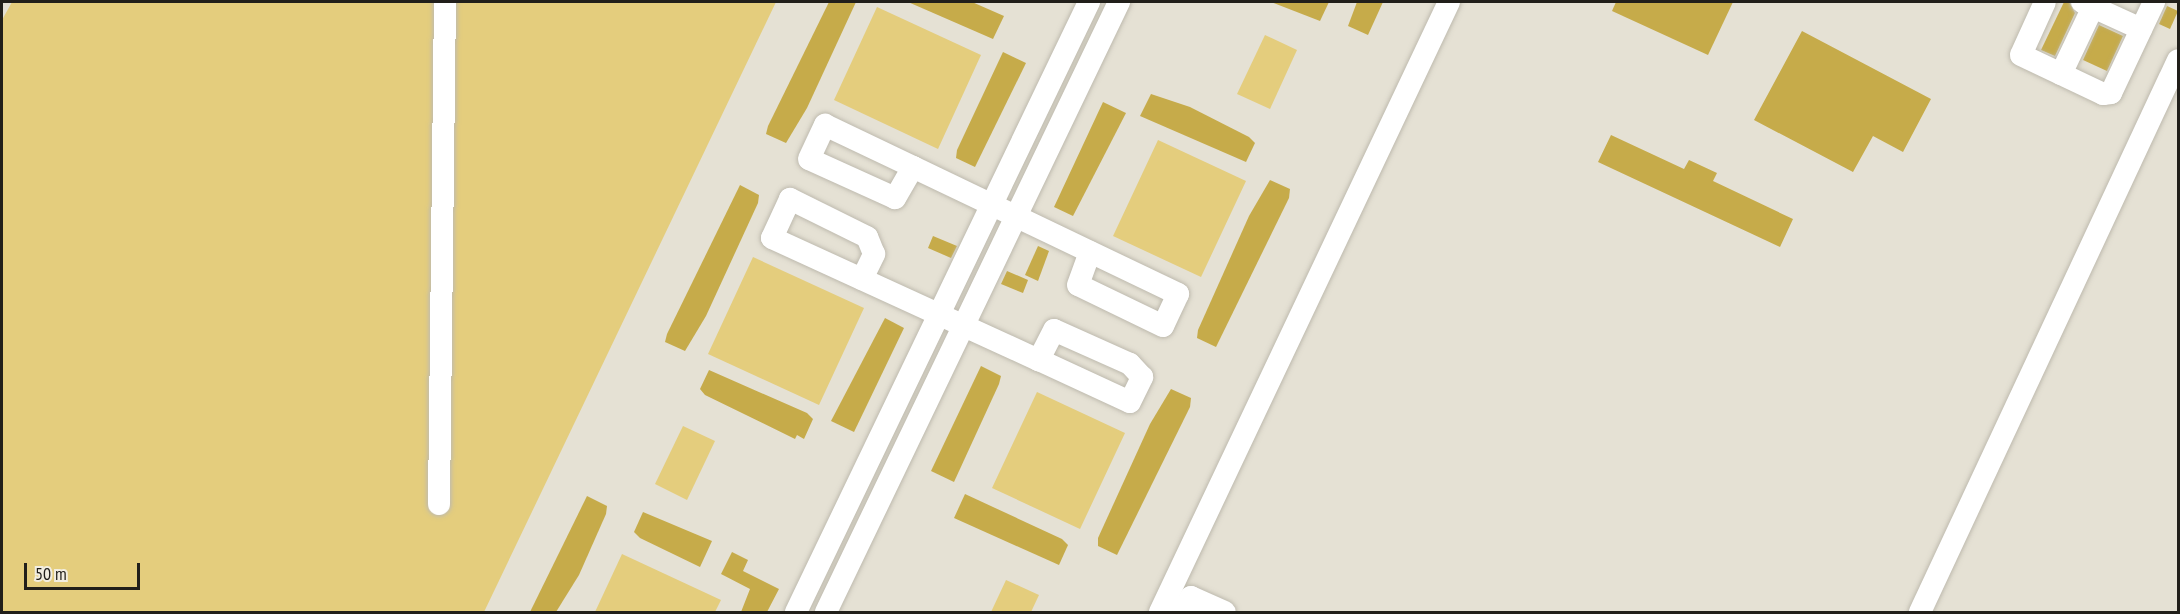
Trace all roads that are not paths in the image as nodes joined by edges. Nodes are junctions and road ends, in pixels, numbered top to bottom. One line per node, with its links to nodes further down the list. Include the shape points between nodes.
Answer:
1 (445, 2): 19 (street)
2 (1089, 2): 12 (street)
3 (1119, 2): 13 (street)
4 (1449, 2): 22 (street)
5 (2044, 2): 10 (street, via 2021,55)
6 (2154, 2): 8 (street)
7 (2093, 5): 8 (street); 10 (street)
8 (2141, 29): 10 (street, via 2111,93 2103,94)
9 (2178, 60): 25 (street)
10 (2061, 74)
11 (914, 167): 12 (street)
12 (992, 204): 13 (street); 16 (street)
13 (1016, 216): 14 (street); 17 (street)
14 (1090, 252)
15 (862, 279): 16 (street)
16 (939, 314): 17 (street); 20 (street)
17 (964, 326): 18 (street); 21 (street)
18 (1039, 360)
19 (439, 504)
20 (796, 612)
21 (826, 612)
22 (1160, 612)
23 (1183, 612): 24 (street, via 1191,597)
24 (1225, 612)
25 (1920, 612)

